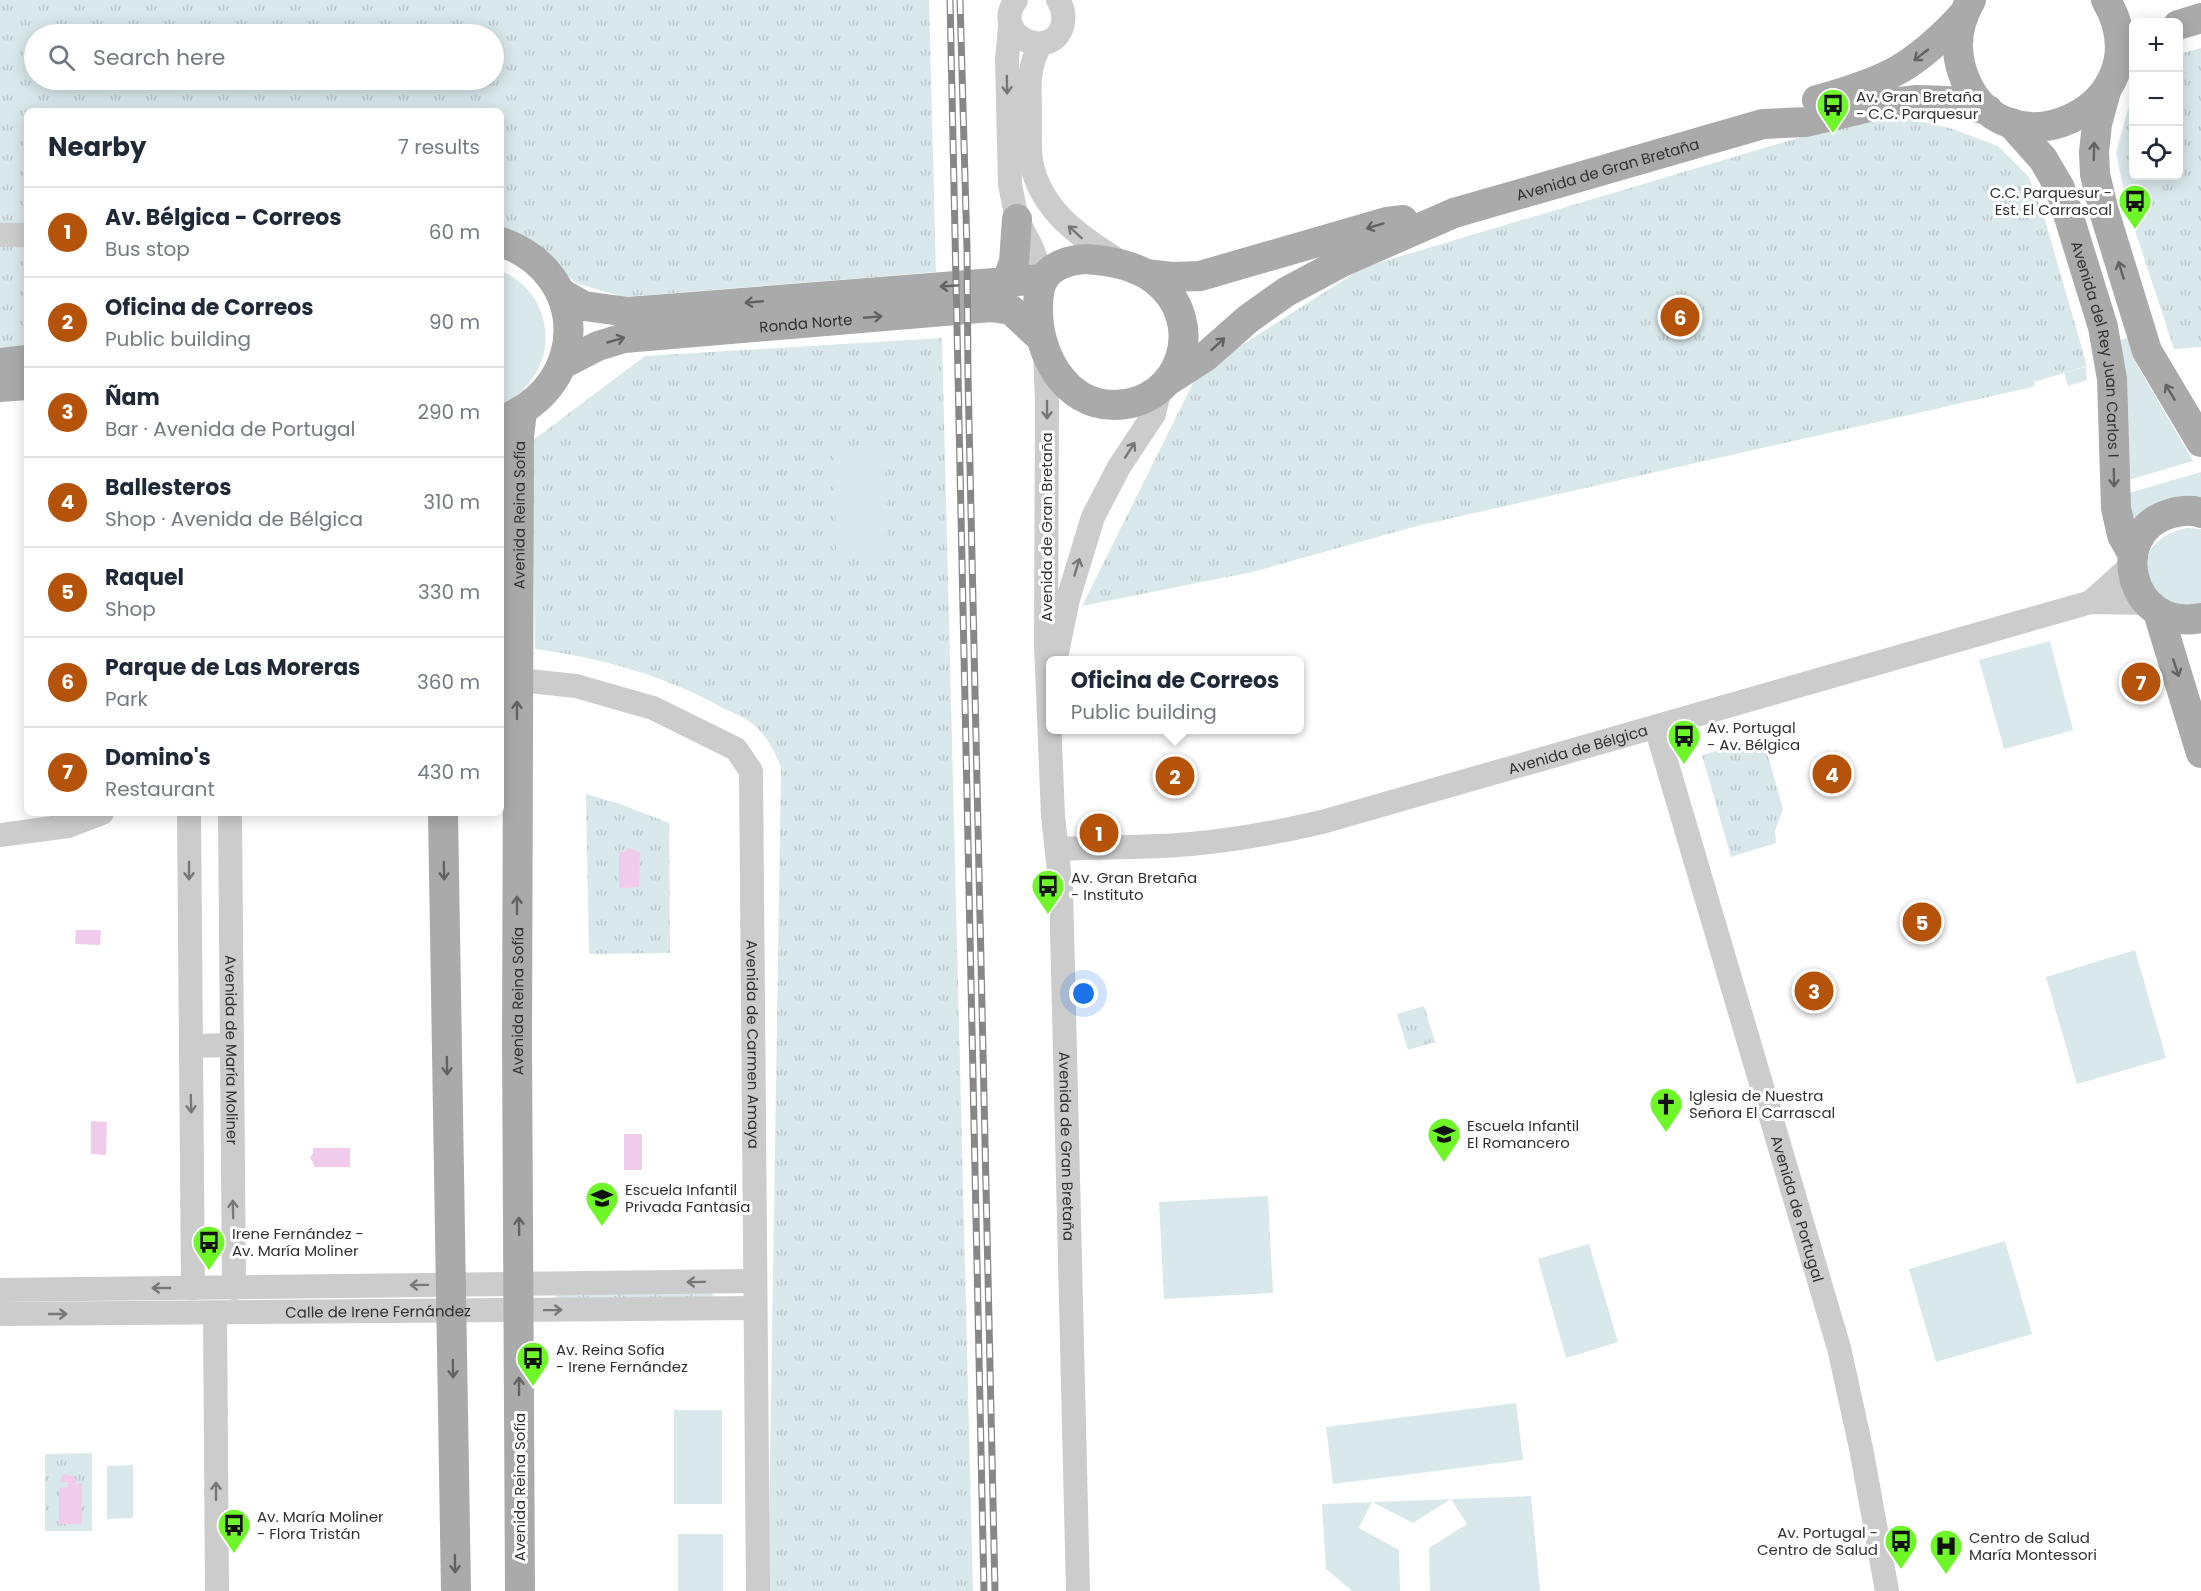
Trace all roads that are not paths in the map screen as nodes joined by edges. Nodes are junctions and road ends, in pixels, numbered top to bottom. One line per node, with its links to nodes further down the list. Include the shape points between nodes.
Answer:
1 (1058, 0): 7 (street, via 1063,11 1061,29 1053,39)
2 (2106, 0): 8 (main road, via 2119,40)
3 (1967, 7): 9 (main road, Avenida del Rey Juan Carlos I, via 1959,33 1959,61 1969,87); 10 (main road, Avenida de Gran Bretaña, one-way to 10, via 1929,49 1899,70 1860,87 1801,104)
4 (1009, 10): 7 (street, via 1015,33); 12 (street, one-way to 12, via 1008,162)
5 (2201, 18): 6 (main road)
6 (2183, 23)
7 (1041, 44): 16 (street, one-way to 7, via 1086,242 1070,228 1049,205 1037,183 1031,159 1029,78)
8 (2118, 72): 9 (main road, Avenida de Gran Bretaña, via 2087,110 2061,123 2038,127); 28 (main road, one-way to 8, via 2147,351 2095,174 2099,116)
9 (2000, 116): 10 (main road, Avenida de Gran Bretaña, via 1948,101 1917,100 1806,122); 30 (main road, Avenida del Rey Juan Carlos I, one-way to 30, via 2043,159 2060,188 2103,327 2112,379 2116,508)
10 (1763, 124): 11 (main road, Avenida de Gran Bretaña)
11 (1454, 213): 16 (main road, Avenida de Gran Bretaña, one-way to 16, via 1387,222 1209,274 1186,278); 24 (main road, Avenida de Gran Bretaña, one-way to 11, via 1205,357 1248,319 1296,287 1342,262)
12 (1017, 219): 17 (street); 18 (main road, via 1014,261)
13 (0, 235): 14 (street)
14 (24, 235)
15 (504, 243): 19 (main road, Ronda Norte, via 537,261)
16 (1135, 269): 17 (main road, via 1097,260 1073,260); 24 (main road, via 1168,293 1182,323 1183,348)
17 (1043, 279): 18 (main road, Ronda Norte); 20 (main road, via 1038,307)
18 (1007, 281): 19 (main road, Ronda Norte, one-way to 19, via 628,312 584,306)
19 (561, 293): 23 (main road, Ronda Norte, via 568,316)
20 (1043, 345): 23 (main road, Ronda Norte, one-way to 20, via 624,338 991,307 1011,310); 24 (main road, via 1059,377 1093,400 1129,403); 34 (street, Avenida de Gran Bretaña, one-way to 34, via 1047,403)
21 (24, 360): 22 (main road)
22 (0, 363)
23 (563, 364): 27 (main road, Ronda Norte, via 539,399)
24 (1166, 384): 35 (street, Avenida de Gran Bretaña, one-way to 24, via 1068,599 1093,517 1119,467 1154,414)
25 (24, 385): 26 (main road)
26 (0, 387)
27 (511, 416): 36 (main road, Avenida Reina Sofía, via 518,467)
28 (2201, 442)
29 (2201, 513): 30 (main road, via 2180,511 2150,525 2139,539)
30 (2133, 560): 31 (street); 32 (main road, Avenida del Rey Juan Carlos I, via 2136,586)
31 (2091, 602): 32 (street); 37 (street, Avenida de Bélgica)
32 (2153, 608): 33 (main road, via 2173,619); 39 (main road, one-way to 39)
33 (2201, 618)
34 (1047, 656)
35 (1057, 656)
36 (509, 679): 48 (street, Avenida de Carmen Amaya, via 576,686 653,708 736,749 751,771); 52 (main road, Avenida Reina Sofía, one-way to 36)
37 (1656, 728): 45 (street, Avenida de Bélgica, via 1282,831 1189,844); 62 (street, Avenida de Portugal, via 1839,1348)
38 (1051, 734): 45 (street, Avenida de Gran Bretaña)
39 (2201, 753)
40 (94, 816): 44 (street, via 68,825)
41 (189, 816): 47 (street, one-way to 47)
42 (230, 816): 46 (street, Avenida de María Moliner)
43 (443, 816): 53 (main road, one-way to 53)
44 (0, 835)
45 (1058, 849): 61 (street, Avenida de Gran Bretaña)
46 (232, 1045): 47 (street); 50 (street, Avenida de María Moliner, one-way to 46)
47 (191, 1046): 49 (street, one-way to 49)
48 (754, 1281): 52 (street, Calle de Irene Fernández, one-way to 52); 54 (street, Avenida de Carmen Amaya)
49 (193, 1288): 50 (street, Calle de Irene Fernández); 51 (street, Calle de Irene Fernández, one-way to 51)
50 (234, 1288): 53 (street, Calle de Irene Fernández, one-way to 50)
51 (0, 1290)
52 (519, 1297): 53 (street, Calle de Irene Fernández); 54 (street, Calle de Irene Fernández, one-way to 54); 59 (main road, Avenida Reina Sofía, one-way to 52)
53 (451, 1298): 55 (street, Calle de Irene Fernández); 58 (main road, one-way to 58)
54 (755, 1308): 60 (street, Avenida de Carmen Amaya)
55 (215, 1313): 56 (street, Calle de Irene Fernández, one-way to 55); 57 (street, one-way to 55)
56 (0, 1314)
57 (217, 1591)
58 (456, 1591)
59 (520, 1591)
60 (758, 1591)
61 (1078, 1591)
62 (1887, 1591)

